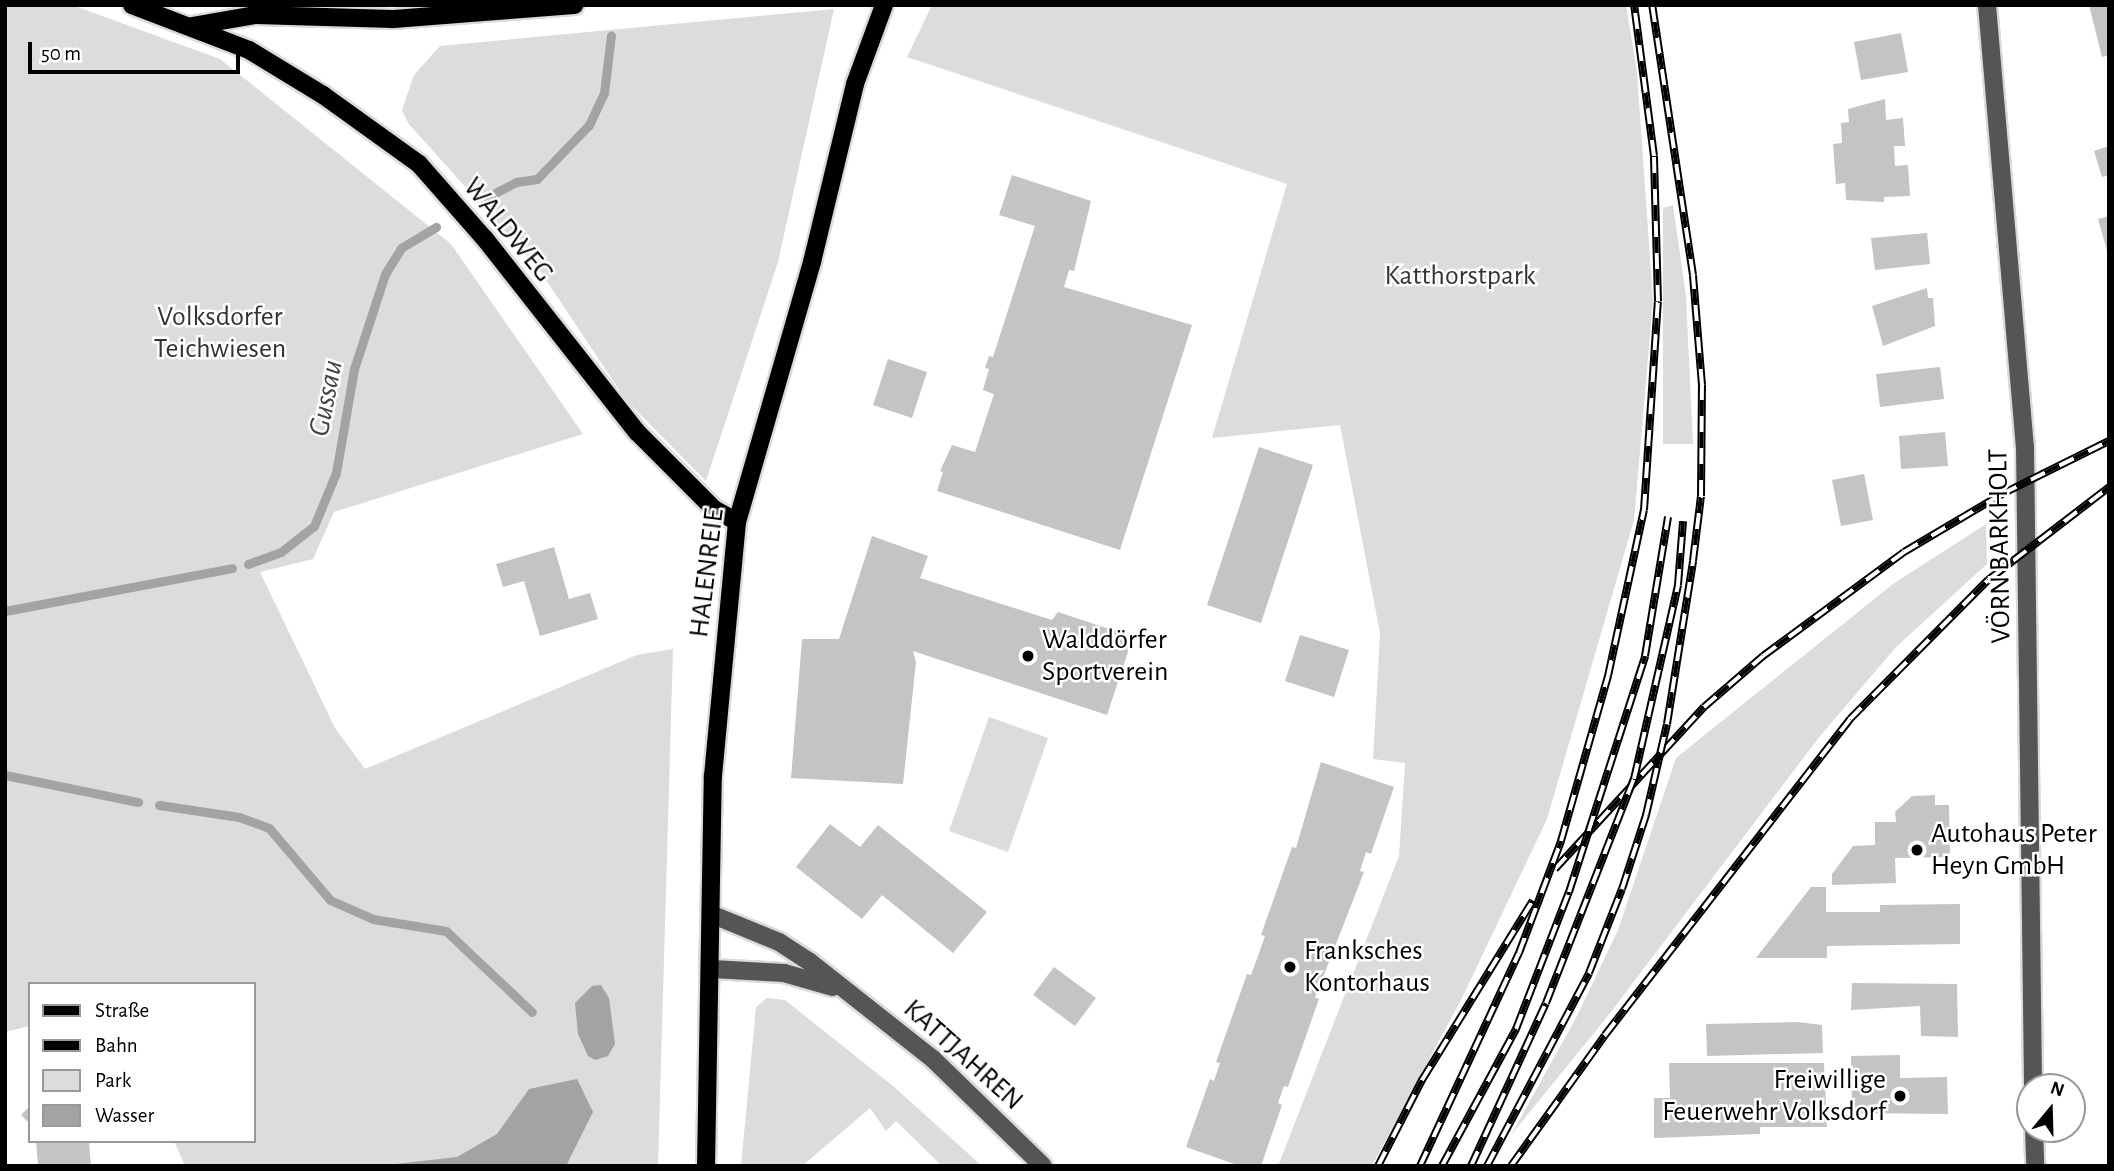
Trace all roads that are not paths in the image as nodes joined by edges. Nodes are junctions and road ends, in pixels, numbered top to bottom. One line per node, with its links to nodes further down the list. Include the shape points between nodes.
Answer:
1 (132, 5): 5 (main road, WALDWEG)
2 (574, 5): 5 (main road, WALDWEG, via 393,19 256,15)
3 (884, 5): 6 (main road, HALENREIE, via 855,83 812,262)
4 (1987, 5): 10 (street, VÖRN BARKHOLT, via 2025,446)
5 (192, 26): 6 (main road, WALDWEG, via 283,69 419,164 485,239 637,432 714,509)
6 (737, 522): 7 (main road, HALENREIE, via 713,776)
7 (713, 915): 8 (main road, HALENREIE); 9 (street, KATTJAHREN, via 779,942)
8 (712, 969): 9 (street, KATTJAHREN, via 784,973); 12 (main road, HALENREIE)
9 (843, 990): 13 (street, KATTJAHREN, via 942,1066)
10 (2033, 1073)
11 (2034, 1143): 14 (street)
12 (706, 1166)
13 (1044, 1166)
14 (2035, 1166)

